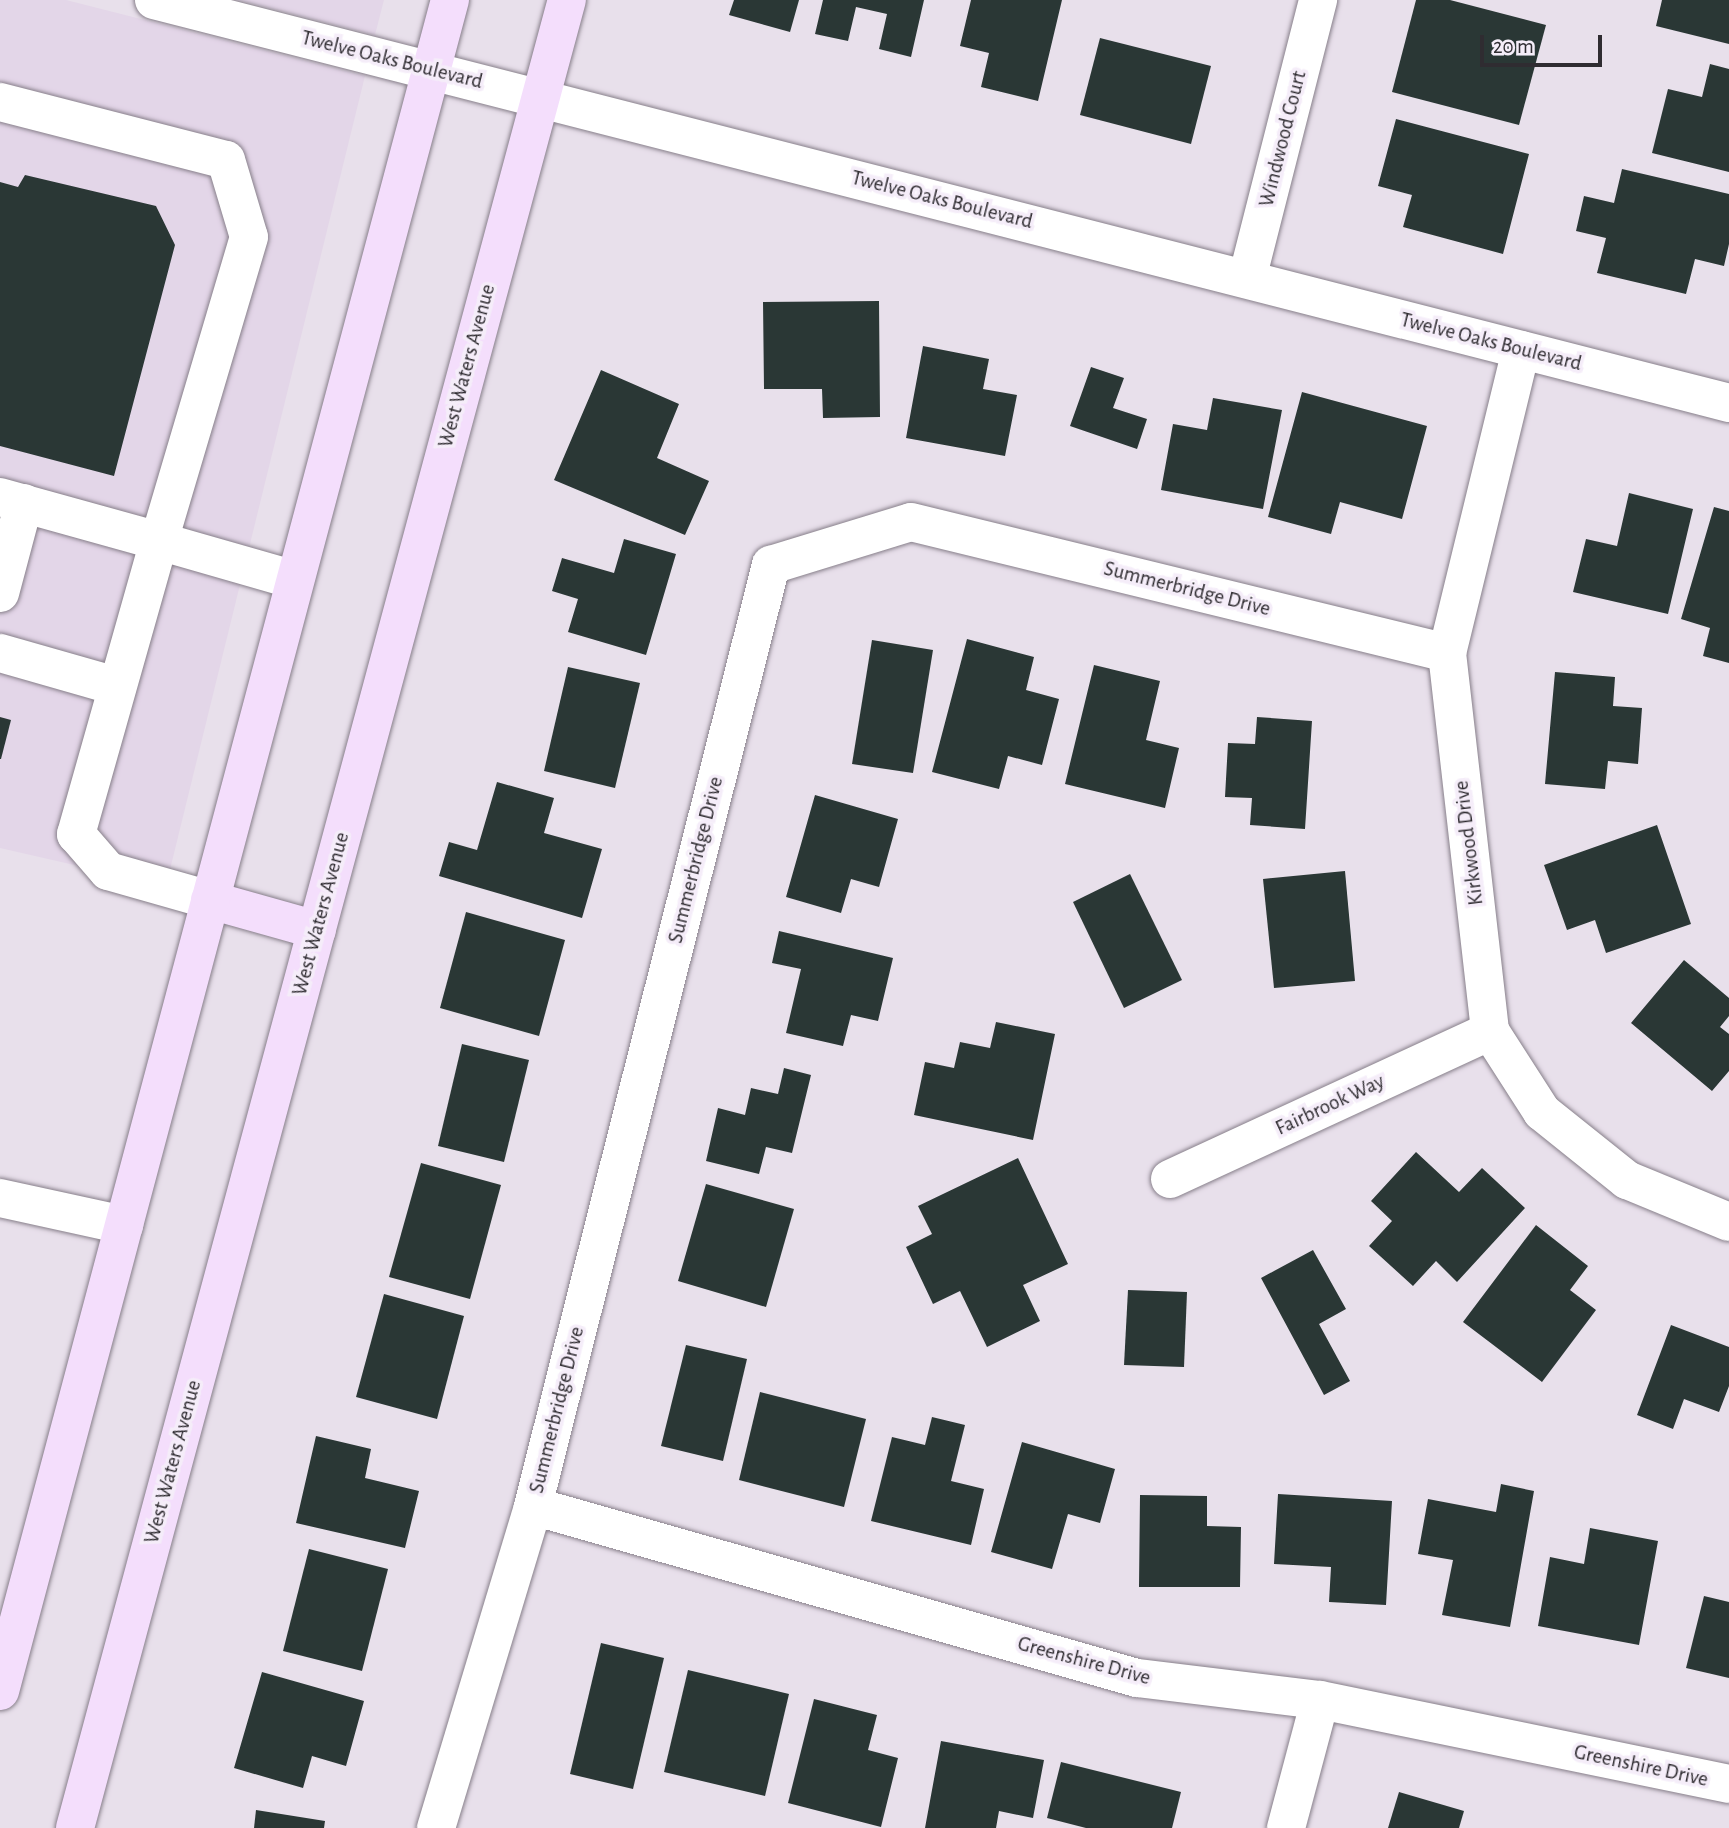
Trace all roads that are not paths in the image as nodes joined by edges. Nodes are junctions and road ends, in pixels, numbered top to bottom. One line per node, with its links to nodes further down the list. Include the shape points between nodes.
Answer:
1 (450, 0): 5 (main road)
2 (567, 0): 6 (main road, West Waters Avenue)
3 (1318, 0): 8 (street, Windwood Court)
4 (177, 3): 5 (street, Twelve Oaks Boulevard)
5 (431, 70): 6 (street, Twelve Oaks Boulevard); 13 (main road)
6 (541, 97): 8 (street, Twelve Oaks Boulevard); 19 (main road, West Waters Avenue)
7 (0, 102): 12 (street, via 226,160 249,237)
8 (1247, 279): 9 (street, Twelve Oaks Boulevard)
9 (1521, 350): 10 (street, Twelve Oaks Boulevard); 16 (street, Kirkwood Drive)
10 (1729, 403)
11 (12, 500): 12 (street); 14 (street)
12 (159, 541): 13 (street); 17 (street)
13 (295, 580): 18 (main road)
14 (0, 593)
15 (0, 653): 17 (street)
16 (1447, 653): 20 (street, Kirkwood Drive); 25 (street, Summerbridge Drive, via 911,522 771,565)
17 (116, 686): 18 (street, via 76,834 108,871)
18 (210, 900): 19 (main road); 24 (main road)
19 (317, 930): 29 (main road, West Waters Avenue)
20 (1490, 1031): 21 (street, Fairbrook Way); 23 (street, Kirkwood Drive, via 1542,1112 1628,1180)
21 (1170, 1179)
22 (0, 1198): 24 (street)
23 (1729, 1223)
24 (124, 1225): 26 (main road)
25 (533, 1506): 27 (street, Greenshire Drive, via 1137,1678); 30 (street, Summerbridge Drive)
26 (0, 1691)
27 (1320, 1700): 28 (street, Greenshire Drive); 31 (street)
28 (1729, 1784)
29 (75, 1828)
30 (436, 1828)
31 (1286, 1828)

